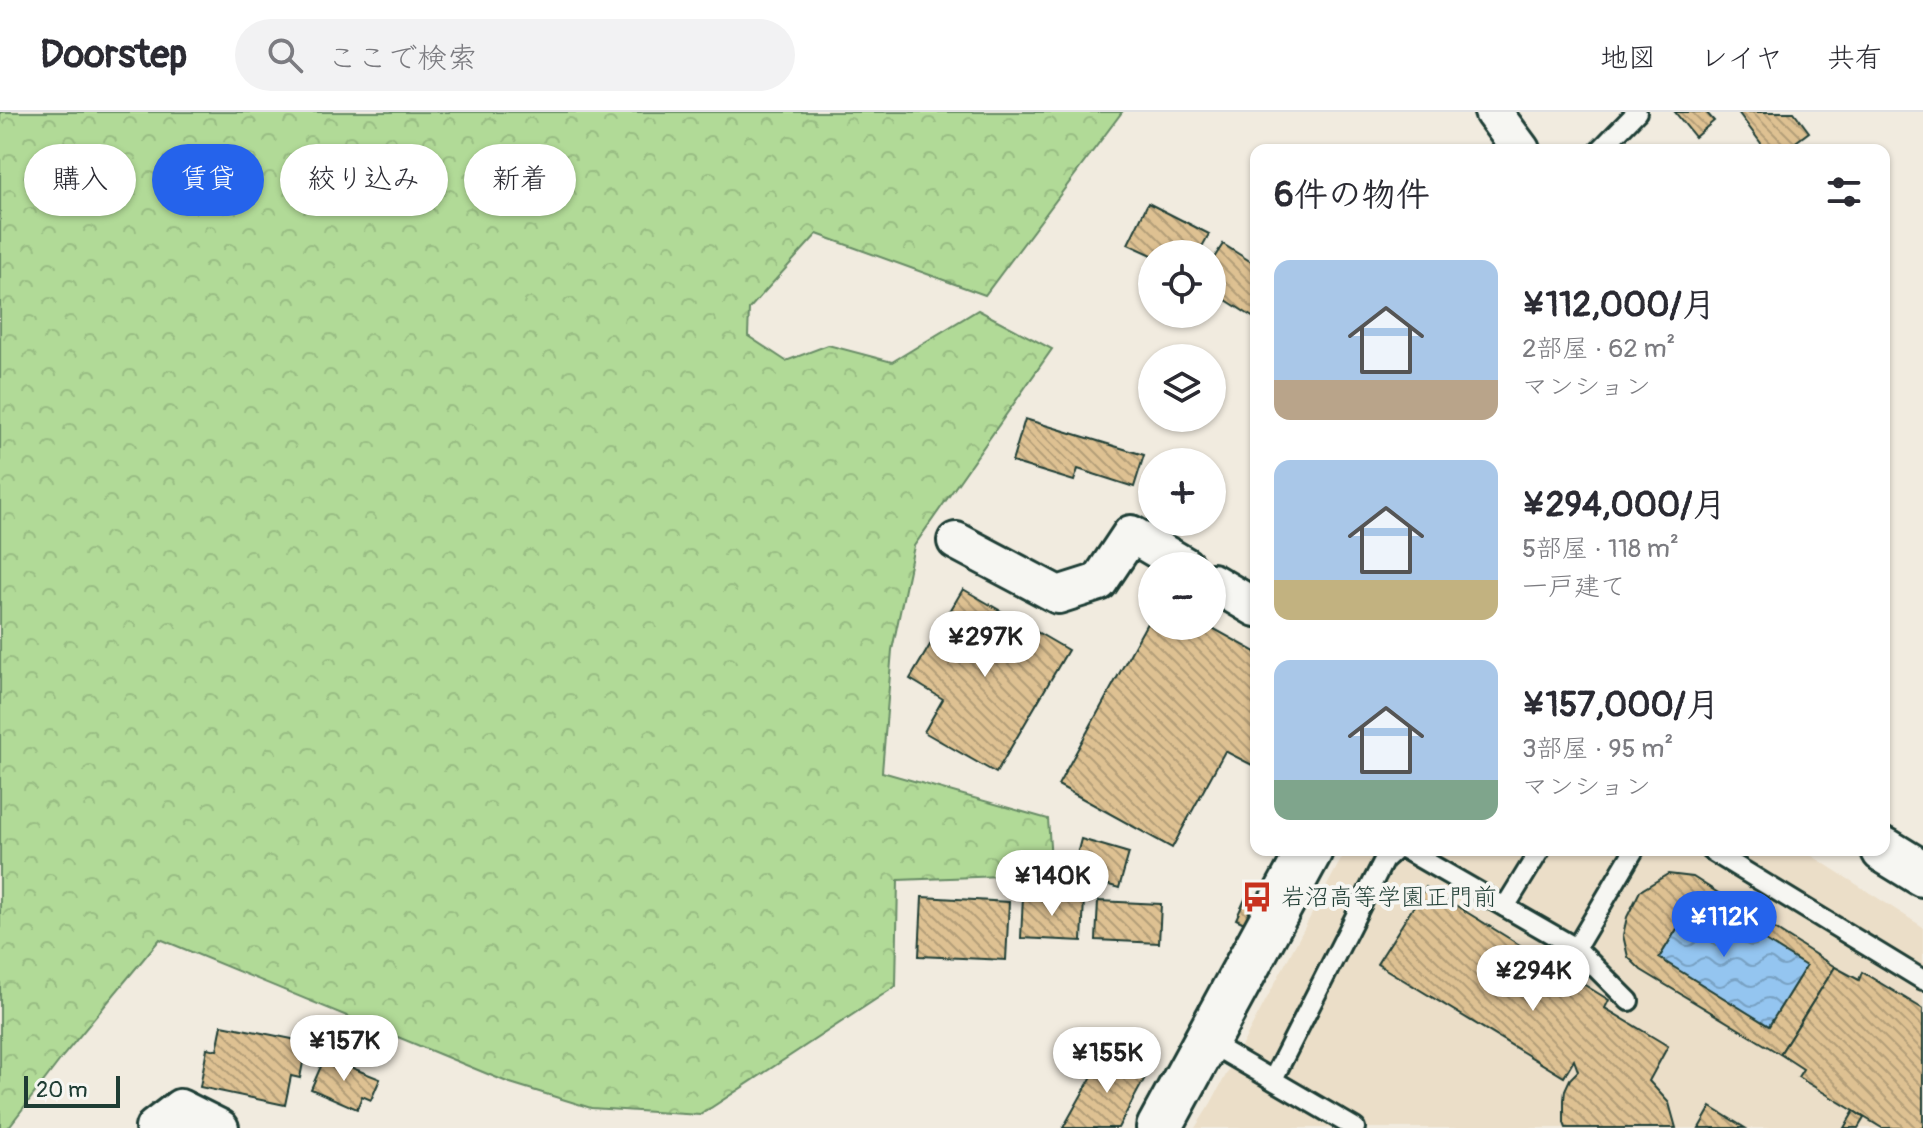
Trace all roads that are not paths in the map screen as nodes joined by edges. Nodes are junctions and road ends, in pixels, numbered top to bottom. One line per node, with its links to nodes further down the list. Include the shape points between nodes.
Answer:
1 (1493, 112): 3 (street)
2 (1637, 112): 4 (lane)
3 (1517, 144)
4 (1606, 144)
5 (956, 541): 6 (street, via 1058,595 1099,582 1131,534)
6 (1161, 552)
7 (1226, 590): 8 (street)
8 (1250, 604)
9 (1890, 854): 16 (street)
10 (1307, 856): 21 (street)
11 (1388, 856): 22 (lane)
12 (1416, 856): 17 (lane)
13 (1536, 856): 17 (lane)
14 (1630, 856): 18 (lane)
15 (1720, 856): 19 (lane)
16 (1923, 874)
17 (1505, 907): 18 (lane)
18 (1576, 948): 20 (lane)
19 (1923, 980)
20 (1629, 1001)
21 (1206, 1041): 22 (lane); 25 (street)
22 (1273, 1079): 26 (lane)
23 (154, 1128): 24 (street, via 180,1108)
24 (220, 1128)
25 (1159, 1128)
26 (1355, 1128)

